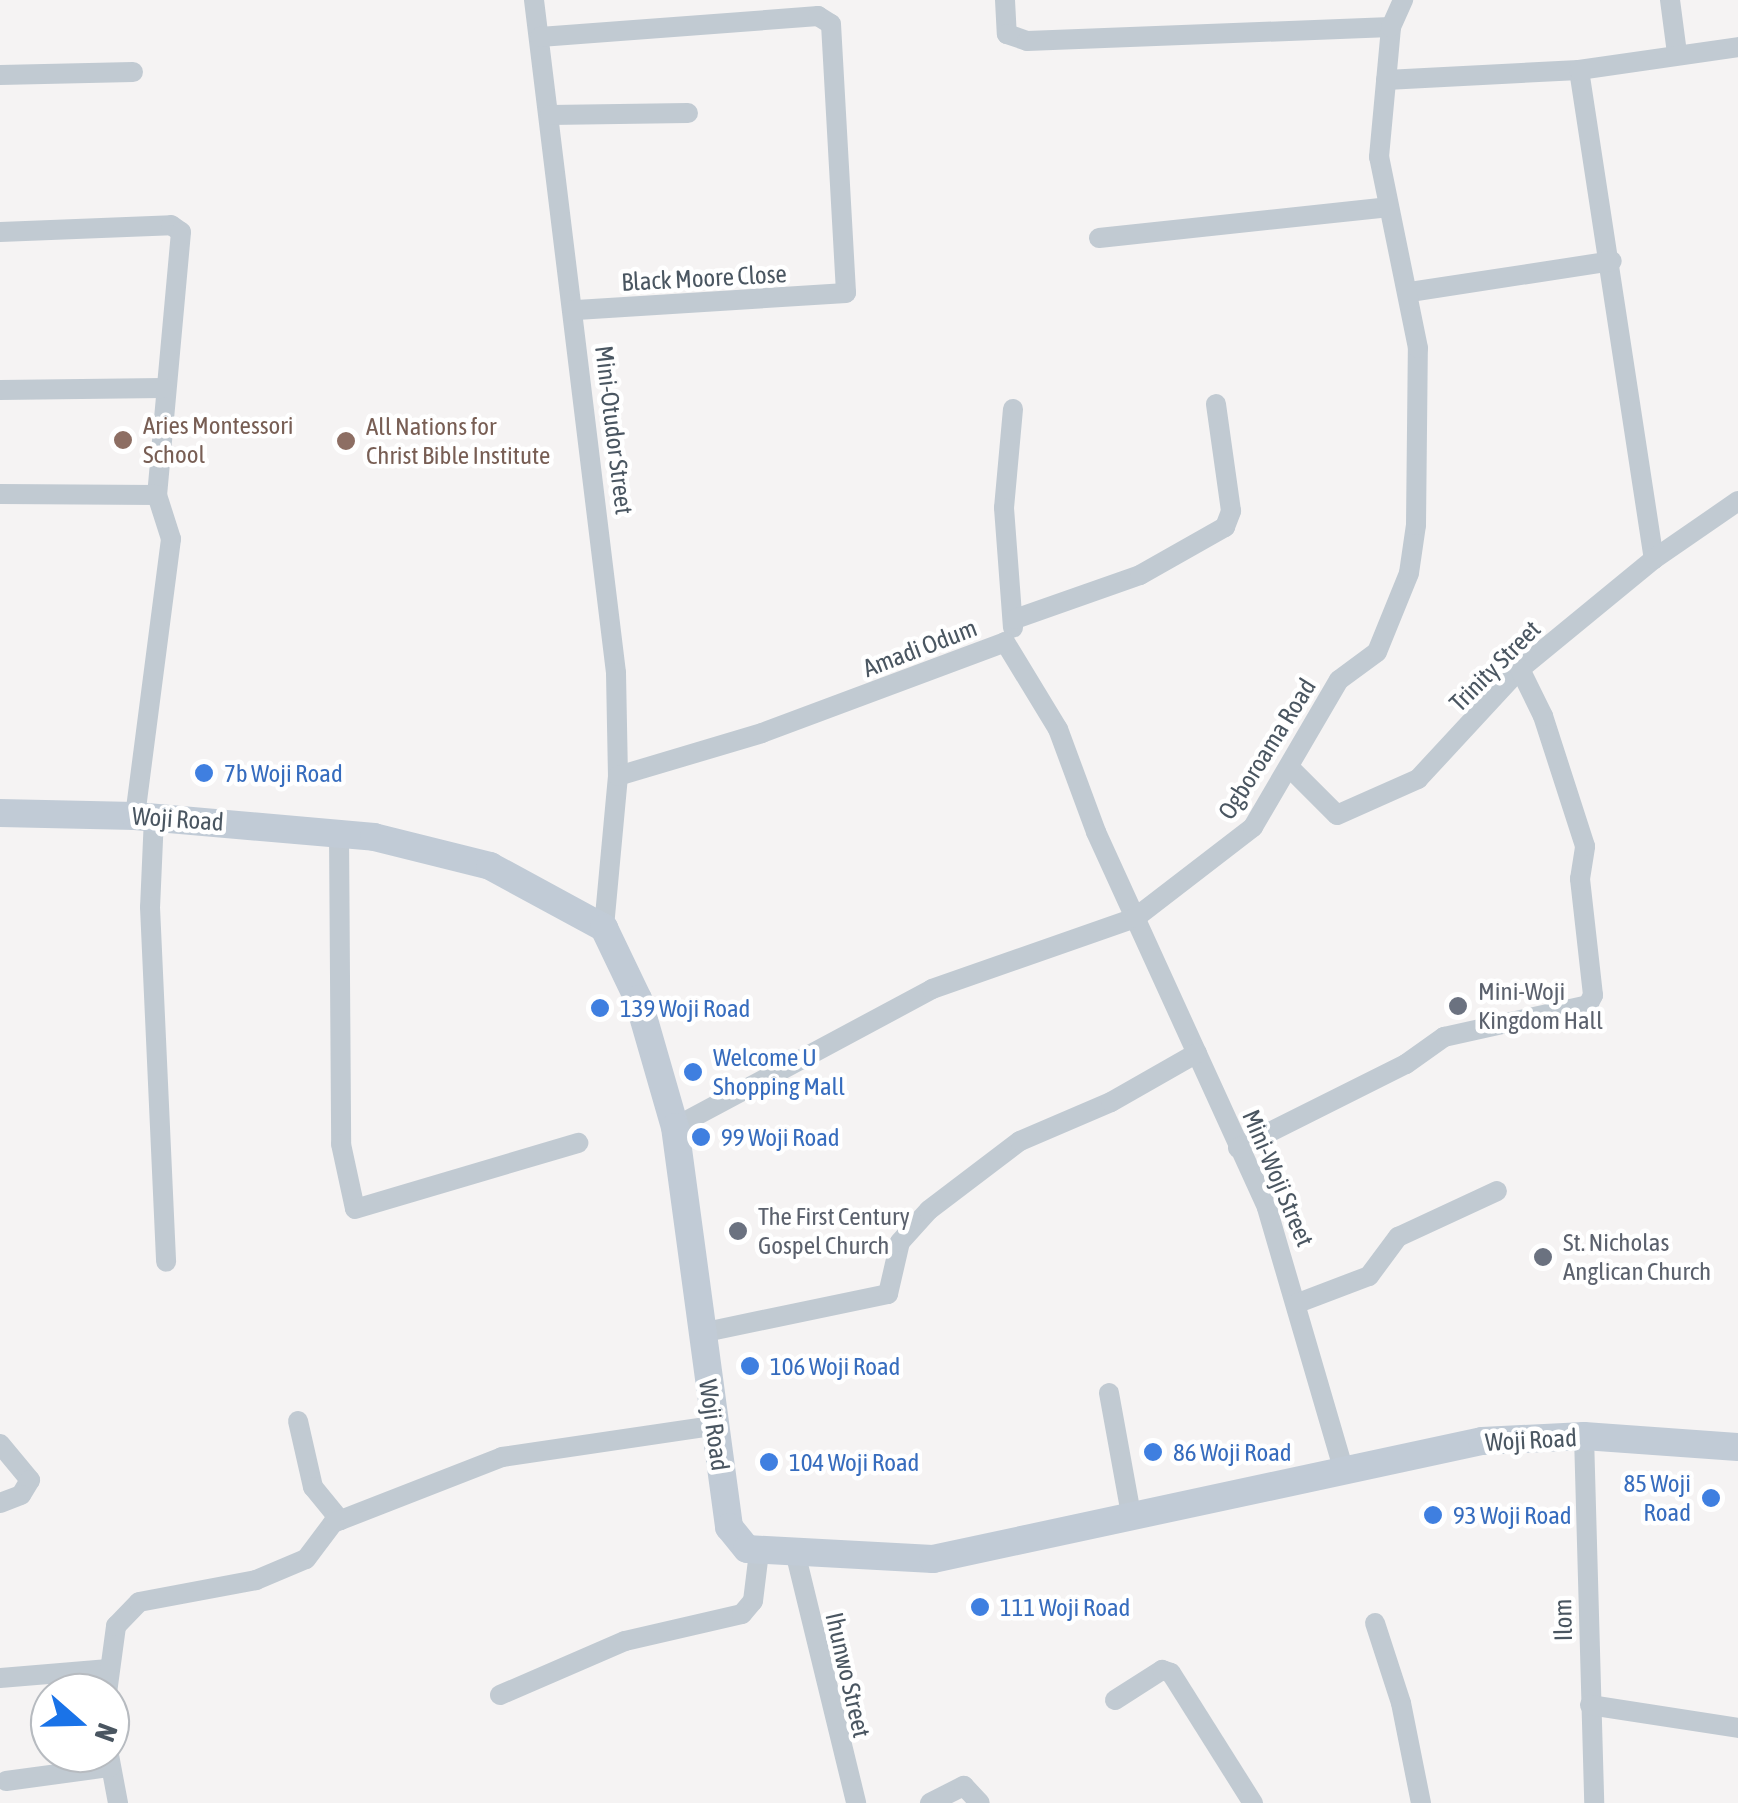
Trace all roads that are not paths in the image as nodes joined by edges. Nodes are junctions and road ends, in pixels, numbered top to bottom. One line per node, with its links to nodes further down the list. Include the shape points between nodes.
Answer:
1 (534, 0): 6 (street, Mini-Otudor Street)
2 (1005, 0): 5 (street, via 1007,34 1027,41)
3 (1403, 0): 5 (street)
4 (1670, 0): 8 (street)
5 (1391, 28): 12 (street)
6 (540, 37): 14 (street, Mini-Otudor Street); 20 (street, Black Moore Close, via 828,18 848,287 838,296)
7 (1738, 47): 8 (street)
8 (1677, 53): 9 (street)
9 (1579, 70): 12 (street); 18 (street)
10 (133, 72): 11 (street)
11 (0, 75)
12 (1386, 80): 15 (street, Ogboroama Road, via 1379,115)
13 (688, 113): 14 (street)
14 (550, 115): 20 (street, Mini-Otudor Street)
15 (1387, 206): 17 (street); 19 (street, Ogboroama Road)
16 (0, 232): 21 (street, via 171,226 181,232)
17 (1099, 238)
18 (1612, 262): 19 (street); 28 (street)
19 (1410, 292): 32 (street, Ogboroama Road, via 1418,348 1414,556 1377,652 1339,680)
20 (573, 310): 33 (street, Mini-Otudor Street, via 616,673)
21 (164, 388): 22 (street); 26 (street)
22 (0, 390)
23 (1216, 404): 29 (street, via 1231,511 1226,527 1140,575)
24 (1013, 410): 29 (street, via 1004,508)
25 (0, 494): 26 (street)
26 (157, 495): 35 (street, via 172,538)
27 (1738, 501): 28 (street, Trinity Street)
28 (1654, 559): 31 (street, Trinity Street)
29 (1015, 619): 30 (street)
30 (1005, 642): 33 (street, Amadi Odum, via 762,733); 37 (street, Amadi Odum, via 1053,719)
31 (1520, 668): 32 (street, Trinity Street, via 1446,752 1394,793 1337,815); 42 (street, via 1543,716 1584,846 1580,879 1593,995 1588,1004 1444,1037 1406,1064)
32 (1290, 768): 37 (street, Ogboroama Road, via 1231,849)
33 (618, 776): 38 (street, Mini-Otudor Street)
34 (0, 813): 35 (main road, Woji Road)
35 (145, 816): 36 (main road, Woji Road); 44 (street)
36 (340, 832): 38 (main road, Woji Road, via 490,866); 41 (street, via 341,1144 355,1209)
37 (1135, 918): 39 (street, Mini-Woji Street); 40 (street, Ogboroama Road, via 932,989)
38 (604, 928): 40 (main road, Woji Road, via 638,999)
39 (1197, 1053): 42 (street, Mini-Woji Street); 46 (street, via 1096,1109 1020,1141 929,1210 900,1242 888,1294)
40 (675, 1128): 46 (main road, Woji Road)
41 (578, 1144)
42 (1238, 1148): 45 (street, Mini-Woji Street, via 1280,1241)
43 (1497, 1190): 45 (street, via 1398,1237 1369,1276)
44 (166, 1262)
45 (1298, 1304): 53 (street, Mini-Woji Street)
46 (700, 1333): 49 (main road, Woji Road)
47 (1110, 1393): 55 (street)
48 (298, 1421): 56 (street, via 313,1487)
49 (714, 1426): 56 (street, via 502,1458); 57 (main road, Woji Road, via 729,1527 738,1543)
50 (1584, 1436): 52 (main road, Woji Road); 53 (main road, Woji Road, via 1482,1442); 65 (street, Ilom)
51 (0, 1444): 54 (street, via 27,1473 28,1490)
52 (1738, 1447)
53 (1343, 1468): 55 (main road, Woji Road)
54 (0, 1503)
55 (1132, 1519): 58 (main road, Woji Road, via 933,1559)
56 (340, 1520): 60 (street, via 291,1566 127,1608 116,1626)
57 (759, 1552): 58 (main road, Woji Road); 63 (street, via 752,1601 742,1614 624,1641)
58 (796, 1556): 71 (street, Ihunwo Street)
59 (1375, 1623): 75 (street, via 1401,1703)
60 (109, 1669): 61 (street); 62 (street)
61 (109, 1673)
62 (0, 1678)
63 (500, 1695)
64 (1114, 1700): 74 (street, via 1162,1670 1171,1673)
65 (1590, 1705): 66 (street); 76 (street, Ilom)
66 (1738, 1728)
67 (45, 1773): 69 (street)
68 (112, 1773): 70 (street)
69 (6, 1781)
70 (118, 1803)
71 (856, 1803)
72 (930, 1803): 73 (street, via 964,1786)
73 (980, 1803)
74 (1253, 1803)
75 (1421, 1803)
76 (1594, 1803)

